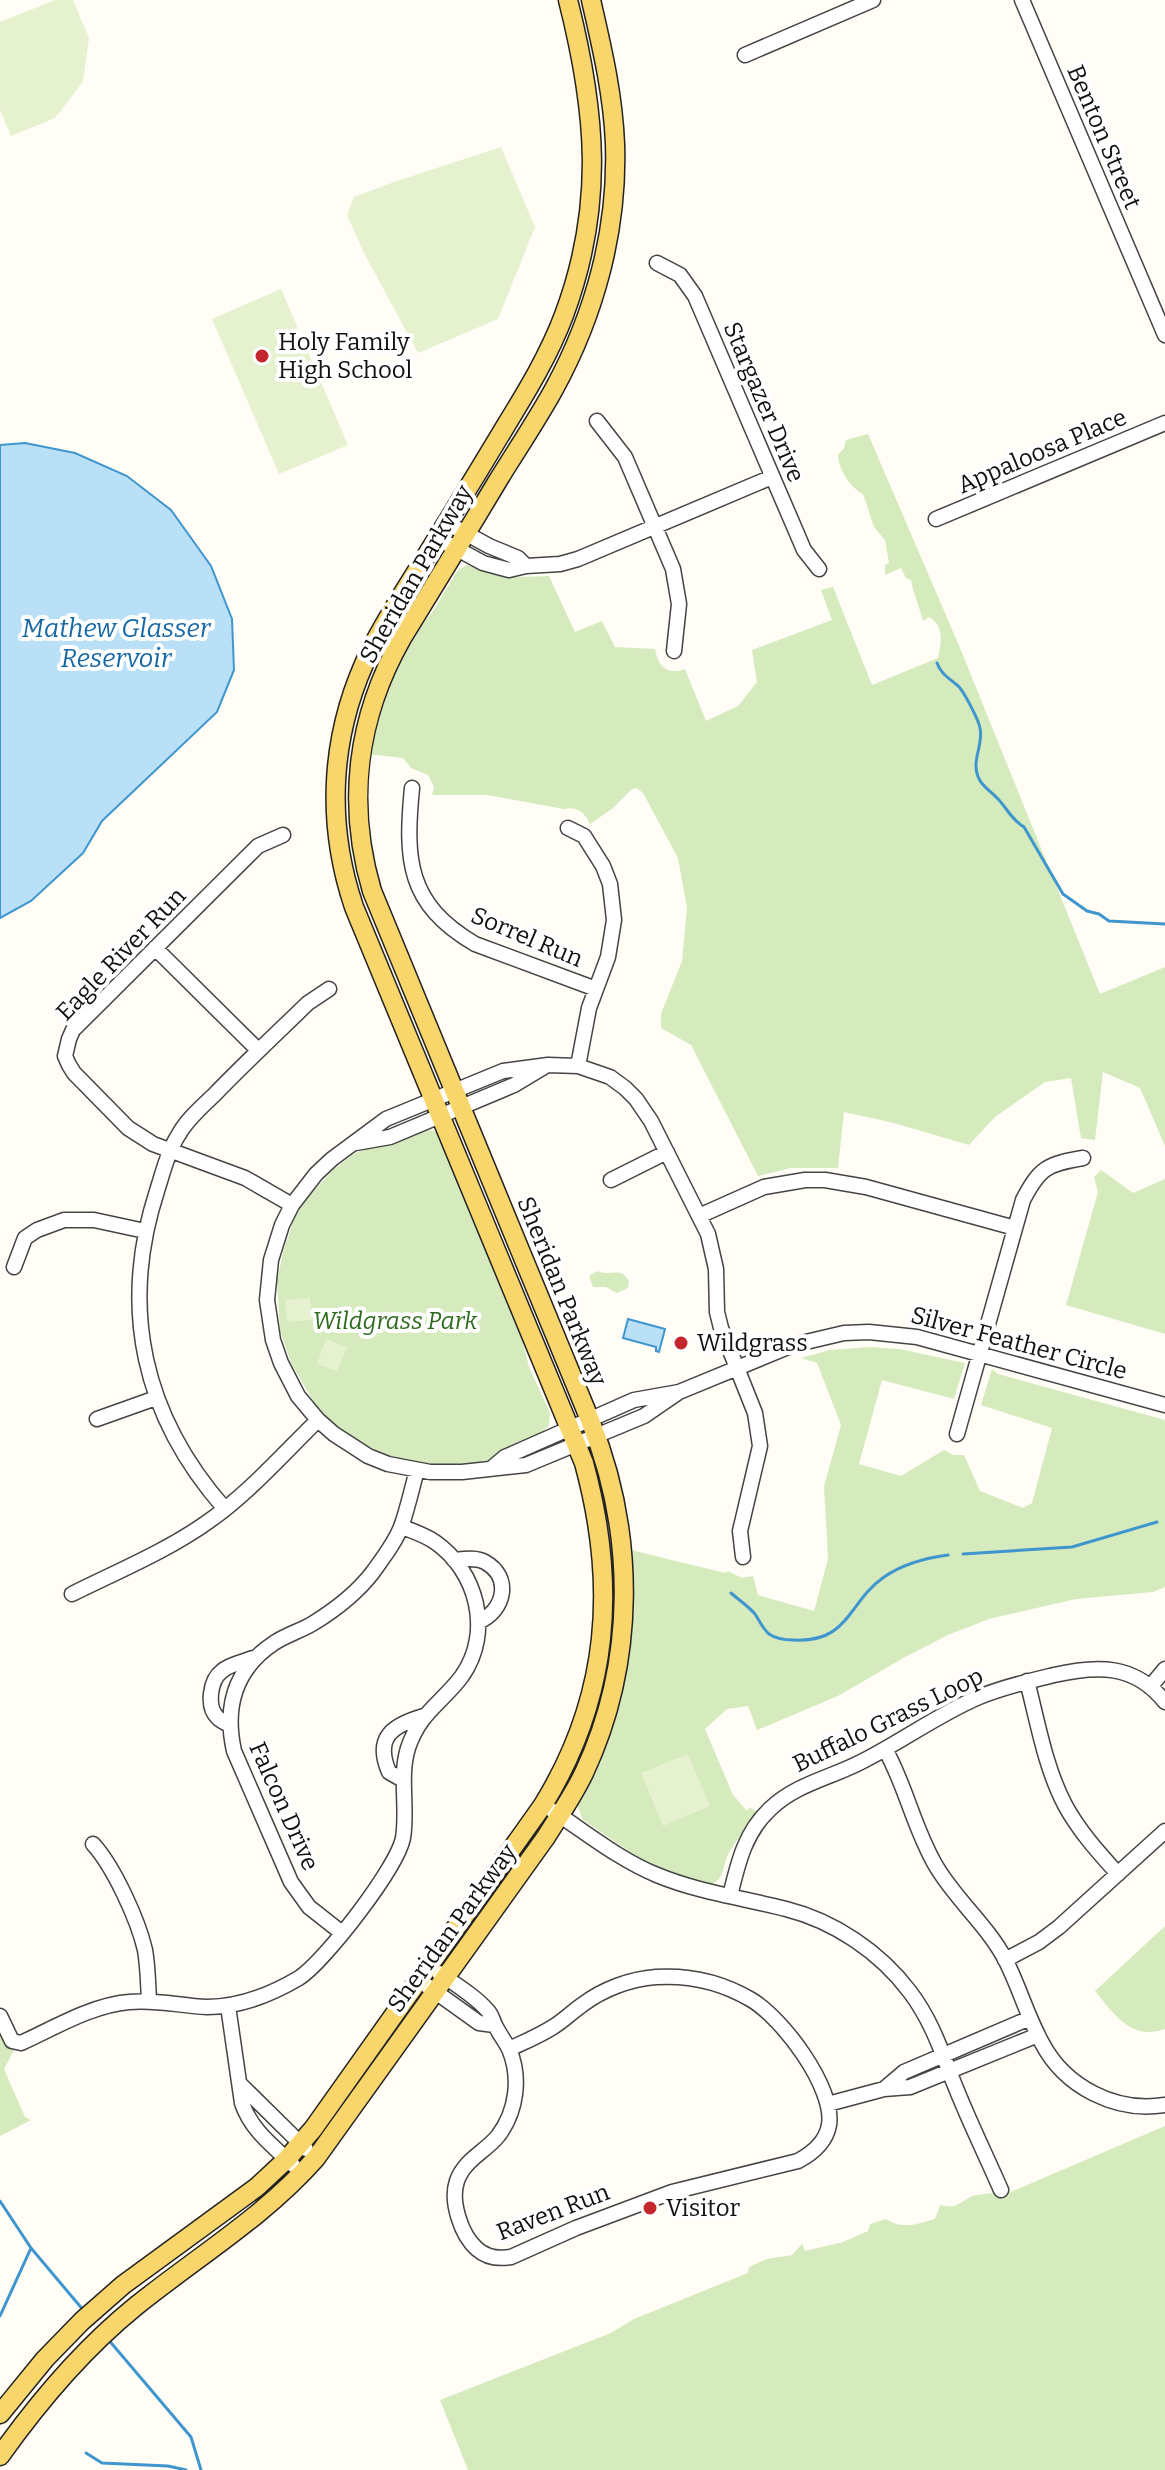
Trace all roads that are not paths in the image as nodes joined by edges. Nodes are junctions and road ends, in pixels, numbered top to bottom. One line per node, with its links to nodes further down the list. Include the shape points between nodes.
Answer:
1 (568, 0): 13 (main road, Sheridan Parkway, via 592,133 592,188 582,252 543,362)
2 (591, 0): 14 (main road, Sheridan Parkway, via 610,88 615,144 613,199 600,272 562,374)
3 (873, 0): 5 (street)
4 (1022, 0): 7 (street, Benton Street)
5 (745, 55)
6 (657, 263): 10 (street, Stargazer Drive, via 680,275 695,296)
7 (1165, 335)
8 (597, 421): 12 (street, via 625,457)
9 (1165, 423): 11 (street, Appaloosa Place)
10 (772, 477): 12 (street); 15 (street, Stargazer Drive, via 804,550)
11 (936, 519)
12 (655, 526): 14 (street, via 578,559 509,570 483,563); 16 (street, via 677,585)
13 (442, 531): 14 (street); 26 (main road, Sheridan Parkway, via 361,669 342,727 334,795 339,852 354,907)
14 (461, 542): 25 (main road, Sheridan Parkway, via 378,687 359,757 357,797 372,891)
15 (819, 569)
16 (674, 651)
17 (412, 788): 22 (street, Sorrel Run, via 407,833 411,867 440,918 475,944)
18 (568, 828): 22 (street, via 584,836 594,850 614,903 613,939)
19 (283, 835): 20 (street, Eagle River Run, via 258,846)
20 (155, 948): 23 (street); 27 (street, Eagle River Run, via 73,1030 65,1056 74,1073 128,1128)
21 (329, 989): 23 (street)
22 (596, 989): 24 (street)
23 (258, 1050): 27 (street, via 186,1124)
24 (578, 1066): 25 (street, via 503,1071); 28 (street, via 610,1077 636,1099)
25 (457, 1100): 26 (street); 42 (main road, Sheridan Parkway)
26 (437, 1108): 31 (street, via 386,1119 332,1159); 44 (main road, Sheridan Parkway)
27 (170, 1150): 31 (street, Eagle River Run, via 245,1178); 34 (street)
28 (667, 1152): 30 (street); 32 (street)
29 (1083, 1158): 33 (street, via 1054,1163 1040,1173 1023,1200)
30 (611, 1180)
31 (292, 1205): 41 (street, via 271,1260 269,1318 285,1372)
32 (699, 1216): 33 (street, via 764,1187 825,1180); 37 (street, via 713,1250 717,1312)
33 (1015, 1228): 36 (street)
34 (145, 1231): 35 (street, via 94,1220 64,1220 25,1238); 38 (street, via 139,1316)
35 (14, 1267)
36 (980, 1353): 37 (street, Silver Feather Circle, via 917,1337 869,1332 820,1337); 39 (street, Silver Feather Circle); 43 (street)
37 (737, 1368): 42 (street, Silver Feather Circle, via 679,1392 634,1400); 48 (street, via 755,1413 760,1446 740,1531)
38 (156, 1398): 40 (street); 46 (street, via 186,1459)
39 (1165, 1405)
40 (97, 1419)
41 (318, 1420): 45 (street, via 368,1456); 46 (street)
42 (593, 1428): 44 (street, Silver Feather Circle); 62 (main road, Sheridan Parkway, via 621,1533 621,1646 604,1722)
43 (957, 1434)
44 (574, 1436): 45 (street, Silver Feather Circle, via 505,1457 493,1467 443,1473); 61 (main road, Sheridan Parkway, via 600,1535 602,1635 583,1720)
45 (417, 1470): 47 (street, Falcon Drive)
46 (225, 1509): 50 (street, via 184,1537)
47 (402, 1527): 49 (street, via 437,1543); 52 (street, Falcon Drive, via 373,1573 342,1604)
48 (743, 1557)
49 (454, 1560): 51 (street, via 477,1598); 51 (street, via 483,1560 499,1577 501,1601 495,1612)
50 (72, 1594)
51 (478, 1622): 57 (street, via 473,1657)
52 (253, 1658): 58 (street, Falcon Drive, via 240,1677); 58 (street, Falcon Drive, via 225,1668 213,1685 216,1717)
53 (1165, 1669): 55 (street)
54 (1027, 1681): 55 (street, Buffalo Grass Loop, via 1094,1668 1124,1673); 59 (street, Buffalo Grass Loop, via 966,1703); 65 (street, via 1048,1764 1065,1805)
55 (1150, 1687): 56 (street, Buffalo Grass Loop)
56 (1165, 1702)
57 (424, 1716): 60 (street, via 414,1730); 60 (street, via 397,1725 385,1742 389,1772)
58 (229, 1725): 67 (street, Falcon Drive, via 234,1751 291,1882 309,1907)
59 (885, 1749): 66 (street, Buffalo Grass Loop, via 797,1789 768,1810 746,1841); 68 (street, via 934,1862)
60 (403, 1780): 67 (street, via 405,1822 397,1855)
61 (543, 1805): 62 (street); 69 (main road, Sheridan Parkway)
62 (560, 1815): 66 (street, via 656,1875); 70 (main road, Sheridan Parkway)
63 (1165, 1831): 65 (street)
64 (93, 1844): 71 (street, via 107,1859 137,1926)
65 (1118, 1874): 68 (street, via 1059,1927)
66 (730, 1896): 77 (street, via 812,1918 855,1940 909,1990)
67 (342, 1933): 72 (street, via 301,1976)
68 (1005, 1960): 74 (street)
69 (424, 1973): 70 (street, Raven Run); 81 (main road, Sheridan Parkway)
70 (442, 1985): 76 (street, Raven Run, via 490,2012); 82 (main road, Sheridan Parkway)
71 (149, 2000): 72 (street); 73 (street, via 98,2009 21,2043 12,2041)
72 (228, 2006): 78 (street)
73 (0, 2016)
74 (1030, 2018): 75 (street); 77 (street)
75 (1038, 2035): 77 (street); 80 (street, via 1063,2071 1093,2093 1132,2105)
76 (509, 2049): 79 (street, via 555,2027 617,1986 652,1978 692,1978 728,1988 773,2016 808,2061); 79 (street, Raven Run, via 516,2077 511,2112 497,2137 459,2173 454,2190 471,2242 492,2258 511,2257 672,2192 798,2161 826,2134)
77 (947, 2063): 79 (street, via 904,2072 884,2089); 85 (street)
78 (241, 2085): 81 (street); 83 (street, via 246,2116)
79 (828, 2104)
80 (1165, 2105)
81 (300, 2145): 82 (street); 83 (main road, Sheridan Parkway)
82 (316, 2158): 84 (main road, Sheridan Parkway)
83 (287, 2159): 84 (street); 86 (main road, Sheridan Parkway, via 82,2321)
84 (302, 2174): 87 (main road, Sheridan Parkway, via 135,2306 67,2371)
85 (1001, 2190)
86 (0, 2414)
87 (0, 2456)

